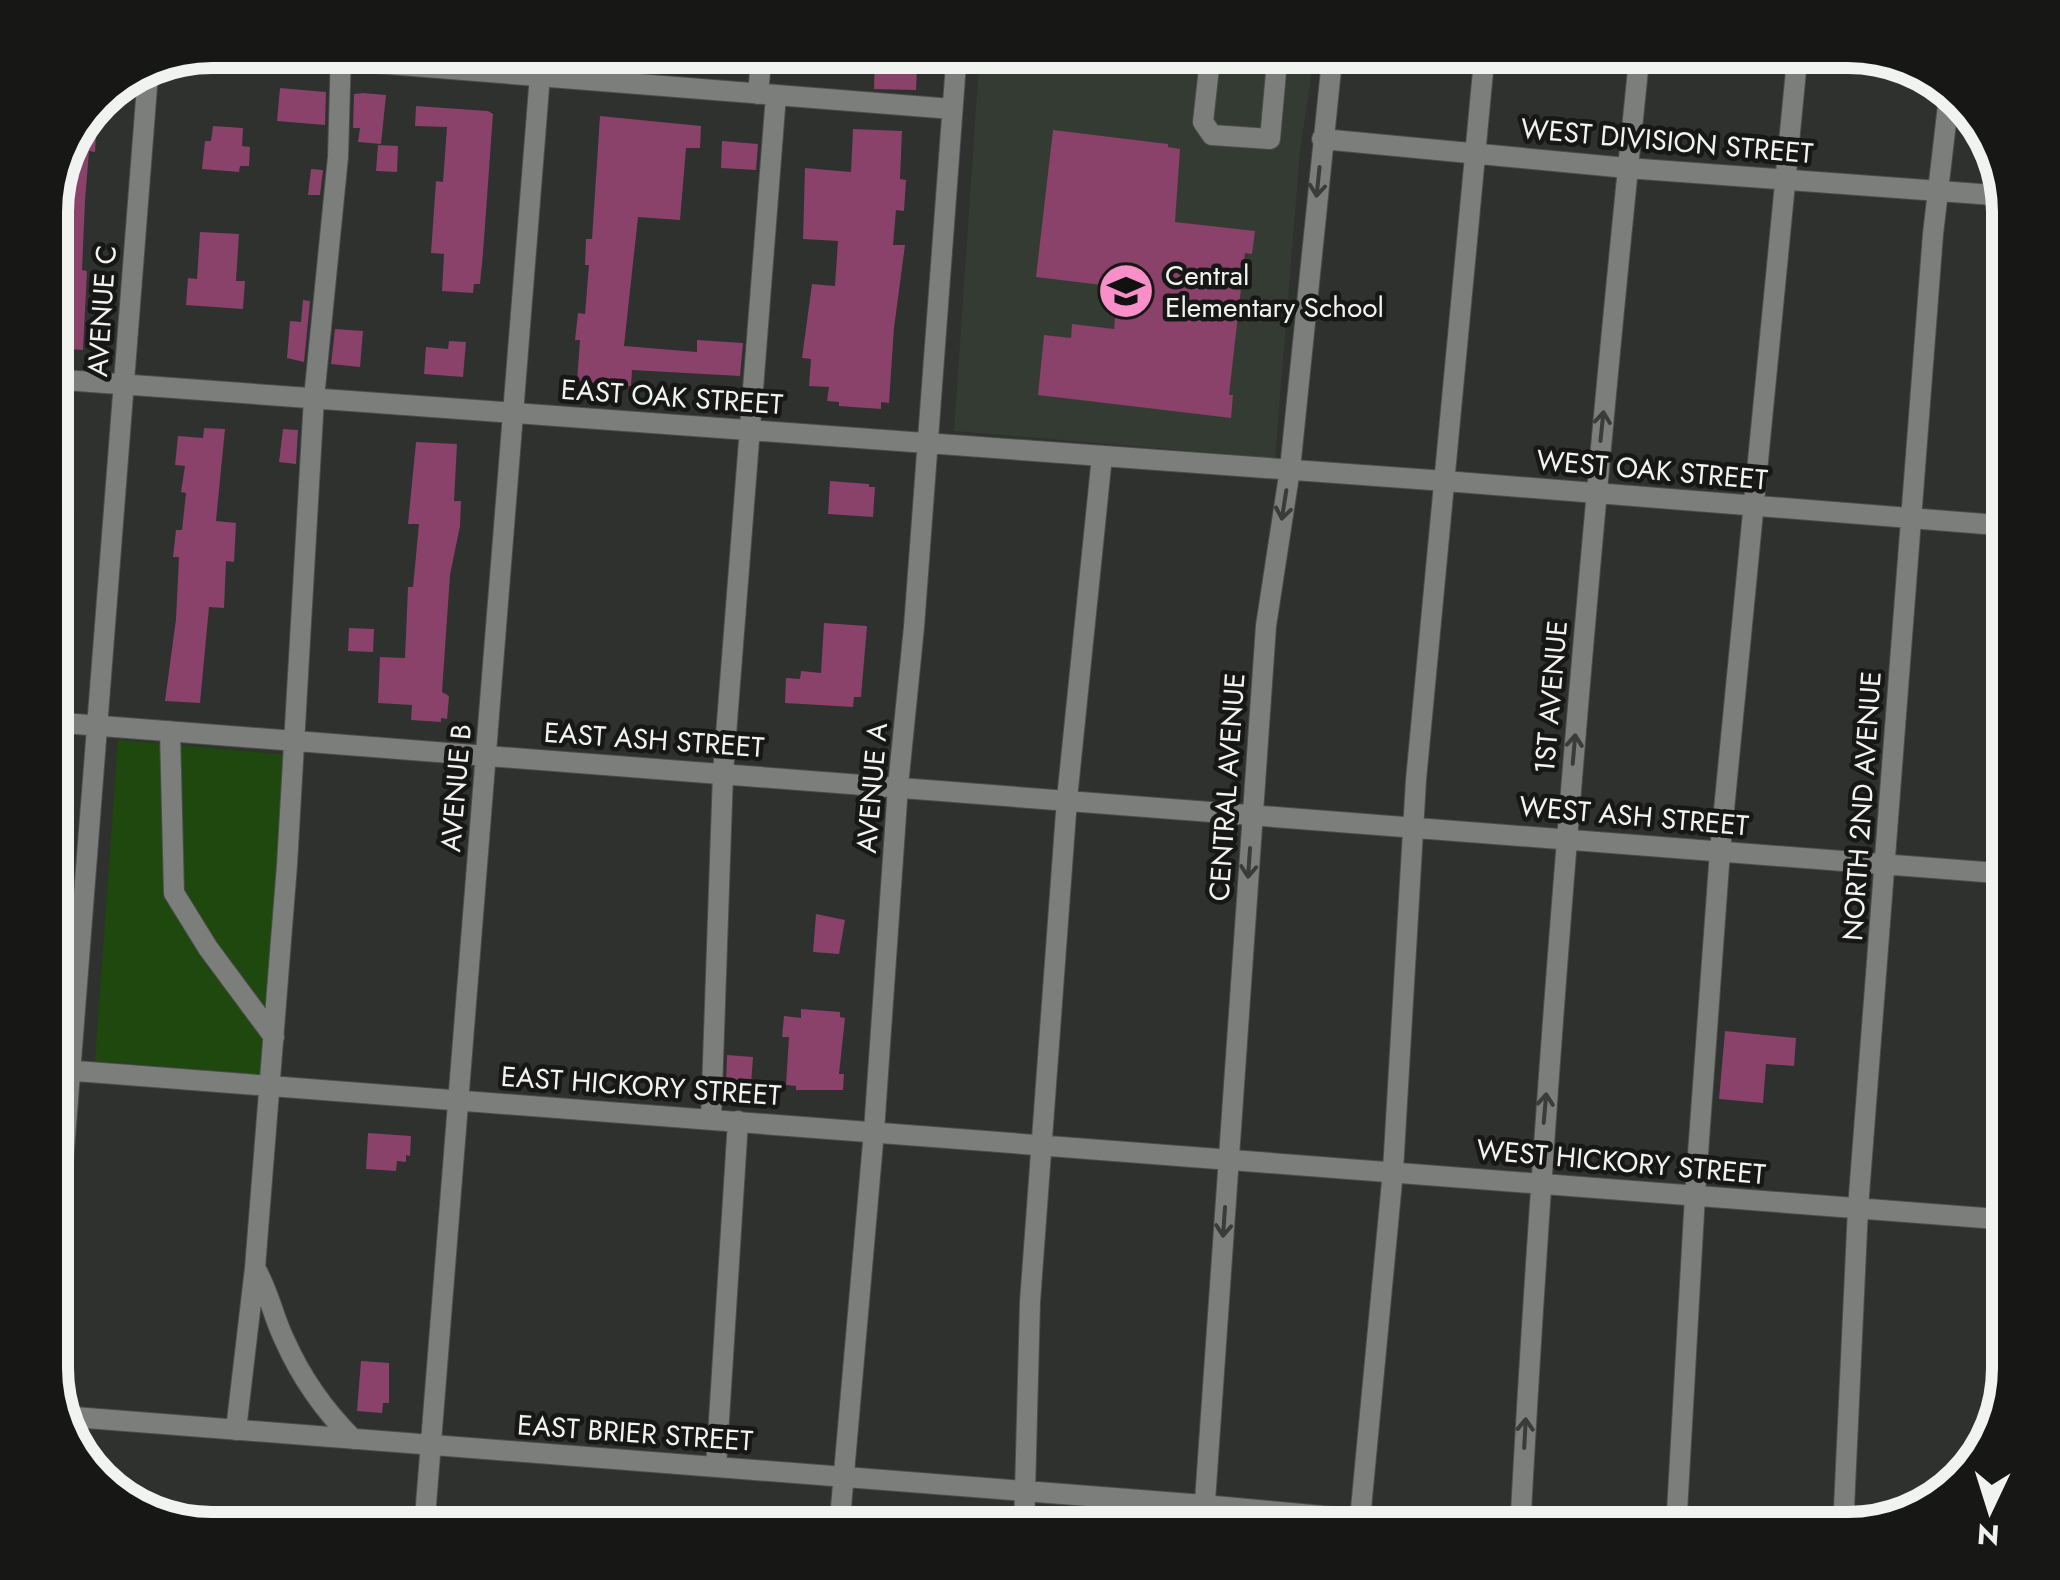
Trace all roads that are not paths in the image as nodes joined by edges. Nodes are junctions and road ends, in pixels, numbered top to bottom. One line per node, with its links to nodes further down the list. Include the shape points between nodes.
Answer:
1 (341, 68): 25 (street)
2 (464, 68): 12 (street)
3 (541, 68): 12 (street, AVENUE B)
4 (764, 68): 14 (street)
5 (956, 68): 16 (street, AVENUE A)
6 (1208, 68): 7 (street, via 1204,122 1212,135 1270,139)
7 (1276, 68)
8 (1331, 68): 17 (street, CENTRAL AVENUE)
9 (1483, 68): 18 (street)
10 (1638, 68): 19 (street, 1ST AVENUE)
11 (1796, 68): 20 (street)
12 (540, 76): 14 (street); 26 (street, AVENUE B)
13 (147, 83): 24 (street, AVENUE C)
14 (767, 94): 16 (street); 27 (street)
15 (1948, 108): 21 (street, NORTH 2ND AVENUE)
16 (952, 110): 28 (street, AVENUE A)
17 (1322, 139): 18 (street, WEST DIVISION STREET); 30 (street, CENTRAL AVENUE, one-way to 30)
18 (1475, 152): 19 (street, WEST DIVISION STREET); 31 (street)
19 (1628, 168): 20 (street, WEST DIVISION STREET); 32 (street, 1ST AVENUE, one-way to 19)
20 (1785, 180): 21 (street, WEST DIVISION STREET); 33 (street)
21 (1938, 191): 22 (street, WEST DIVISION STREET); 34 (street, NORTH 2ND AVENUE)
22 (1991, 195)
23 (68, 380): 24 (street, EAST OAK STREET)
24 (124, 384): 25 (street, EAST OAK STREET); 37 (street, AVENUE C)
25 (314, 398): 26 (street, EAST OAK STREET); 39 (street)
26 (513, 413): 27 (street, EAST OAK STREET); 40 (street, AVENUE B)
27 (752, 430): 28 (street, EAST OAK STREET); 41 (street)
28 (928, 443): 29 (street, EAST OAK STREET); 42 (street, AVENUE A)
29 (1102, 456): 30 (street, EAST OAK STREET); 43 (street)
30 (1290, 470): 31 (street, WEST OAK STREET); 44 (street, CENTRAL AVENUE, one-way to 44, via 1266,626)
31 (1445, 481): 32 (street, WEST OAK STREET); 45 (street)
32 (1595, 493): 33 (street, WEST OAK STREET); 46 (street, 1ST AVENUE, one-way to 32)
33 (1753, 506): 34 (street, WEST OAK STREET); 47 (street)
34 (1912, 518): 35 (street, WEST OAK STREET); 48 (street, NORTH 2ND AVENUE)
35 (1992, 525)
36 (68, 723): 37 (street, EAST ASH STREET)
37 (97, 725): 38 (street, EAST ASH STREET); 50 (street, AVENUE C)
38 (170, 731): 39 (street, EAST ASH STREET); 51 (street, via 174,893)
39 (295, 740): 40 (street, EAST ASH STREET); 51 (street)
40 (486, 755): 41 (street, EAST ASH STREET); 54 (street, AVENUE B)
41 (723, 773): 42 (street, EAST ASH STREET); 55 (street)
42 (898, 786): 43 (street, EAST ASH STREET); 57 (street, AVENUE A)
43 (1068, 799): 44 (street, EAST ASH STREET); 58 (street)
44 (1253, 813): 45 (street, WEST ASH STREET); 59 (street, CENTRAL AVENUE, one-way to 59)
45 (1413, 826): 46 (street, WEST ASH STREET); 60 (street)
46 (1567, 839): 47 (street, WEST ASH STREET); 61 (street, 1ST AVENUE, one-way to 46)
47 (1720, 851): 48 (street, WEST ASH STREET); 62 (street)
48 (1886, 864): 49 (street, WEST ASH STREET); 63 (street, NORTH 2ND AVENUE)
49 (1992, 873)
50 (68, 995)
51 (274, 1037): 53 (street)
52 (68, 1071): 53 (street, EAST HICKORY STREET)
53 (270, 1086): 54 (street, EAST HICKORY STREET); 65 (street)
54 (458, 1100): 55 (street, EAST HICKORY STREET); 69 (street, AVENUE B)
55 (712, 1119): 56 (street, EAST HICKORY STREET)
56 (738, 1121): 57 (street, EAST HICKORY STREET); 70 (street)
57 (874, 1131): 58 (street, EAST HICKORY STREET); 71 (street, AVENUE A)
58 (1042, 1144): 59 (street, EAST HICKORY STREET); 72 (street)
59 (1228, 1158): 60 (street, WEST HICKORY STREET); 73 (street, CENTRAL AVENUE, one-way to 73)
60 (1393, 1171): 61 (street, WEST HICKORY STREET); 79 (street)
61 (1539, 1182): 62 (street, WEST HICKORY STREET); 80 (street, 1ST AVENUE, one-way to 61)
62 (1695, 1195): 63 (street, WEST HICKORY STREET); 81 (street)
63 (1858, 1208): 64 (street, WEST HICKORY STREET); 82 (street, NORTH 2ND AVENUE)
64 (1992, 1219)
65 (254, 1268): 67 (street); 68 (street, via 300,1370)
66 (76, 1417): 67 (street, EAST BRIER STREET)
67 (236, 1430): 68 (street, EAST BRIER STREET)
68 (354, 1439): 69 (street, EAST BRIER STREET)
69 (431, 1445): 70 (street, EAST BRIER STREET); 74 (street, AVENUE B)
70 (716, 1468): 71 (street, EAST BRIER STREET)
71 (842, 1477): 72 (street, EAST BRIER STREET); 75 (street, AVENUE A)
72 (1026, 1492): 73 (street, EAST BRIER STREET); 76 (street)
73 (1204, 1506): 77 (street, CENTRAL AVENUE); 78 (street, EAST BRIER STREET)
74 (425, 1512)
75 (839, 1512)
76 (1025, 1512)
77 (1204, 1512)
78 (1253, 1512)
79 (1361, 1512)
80 (1521, 1512)
81 (1677, 1512)
82 (1844, 1512)

